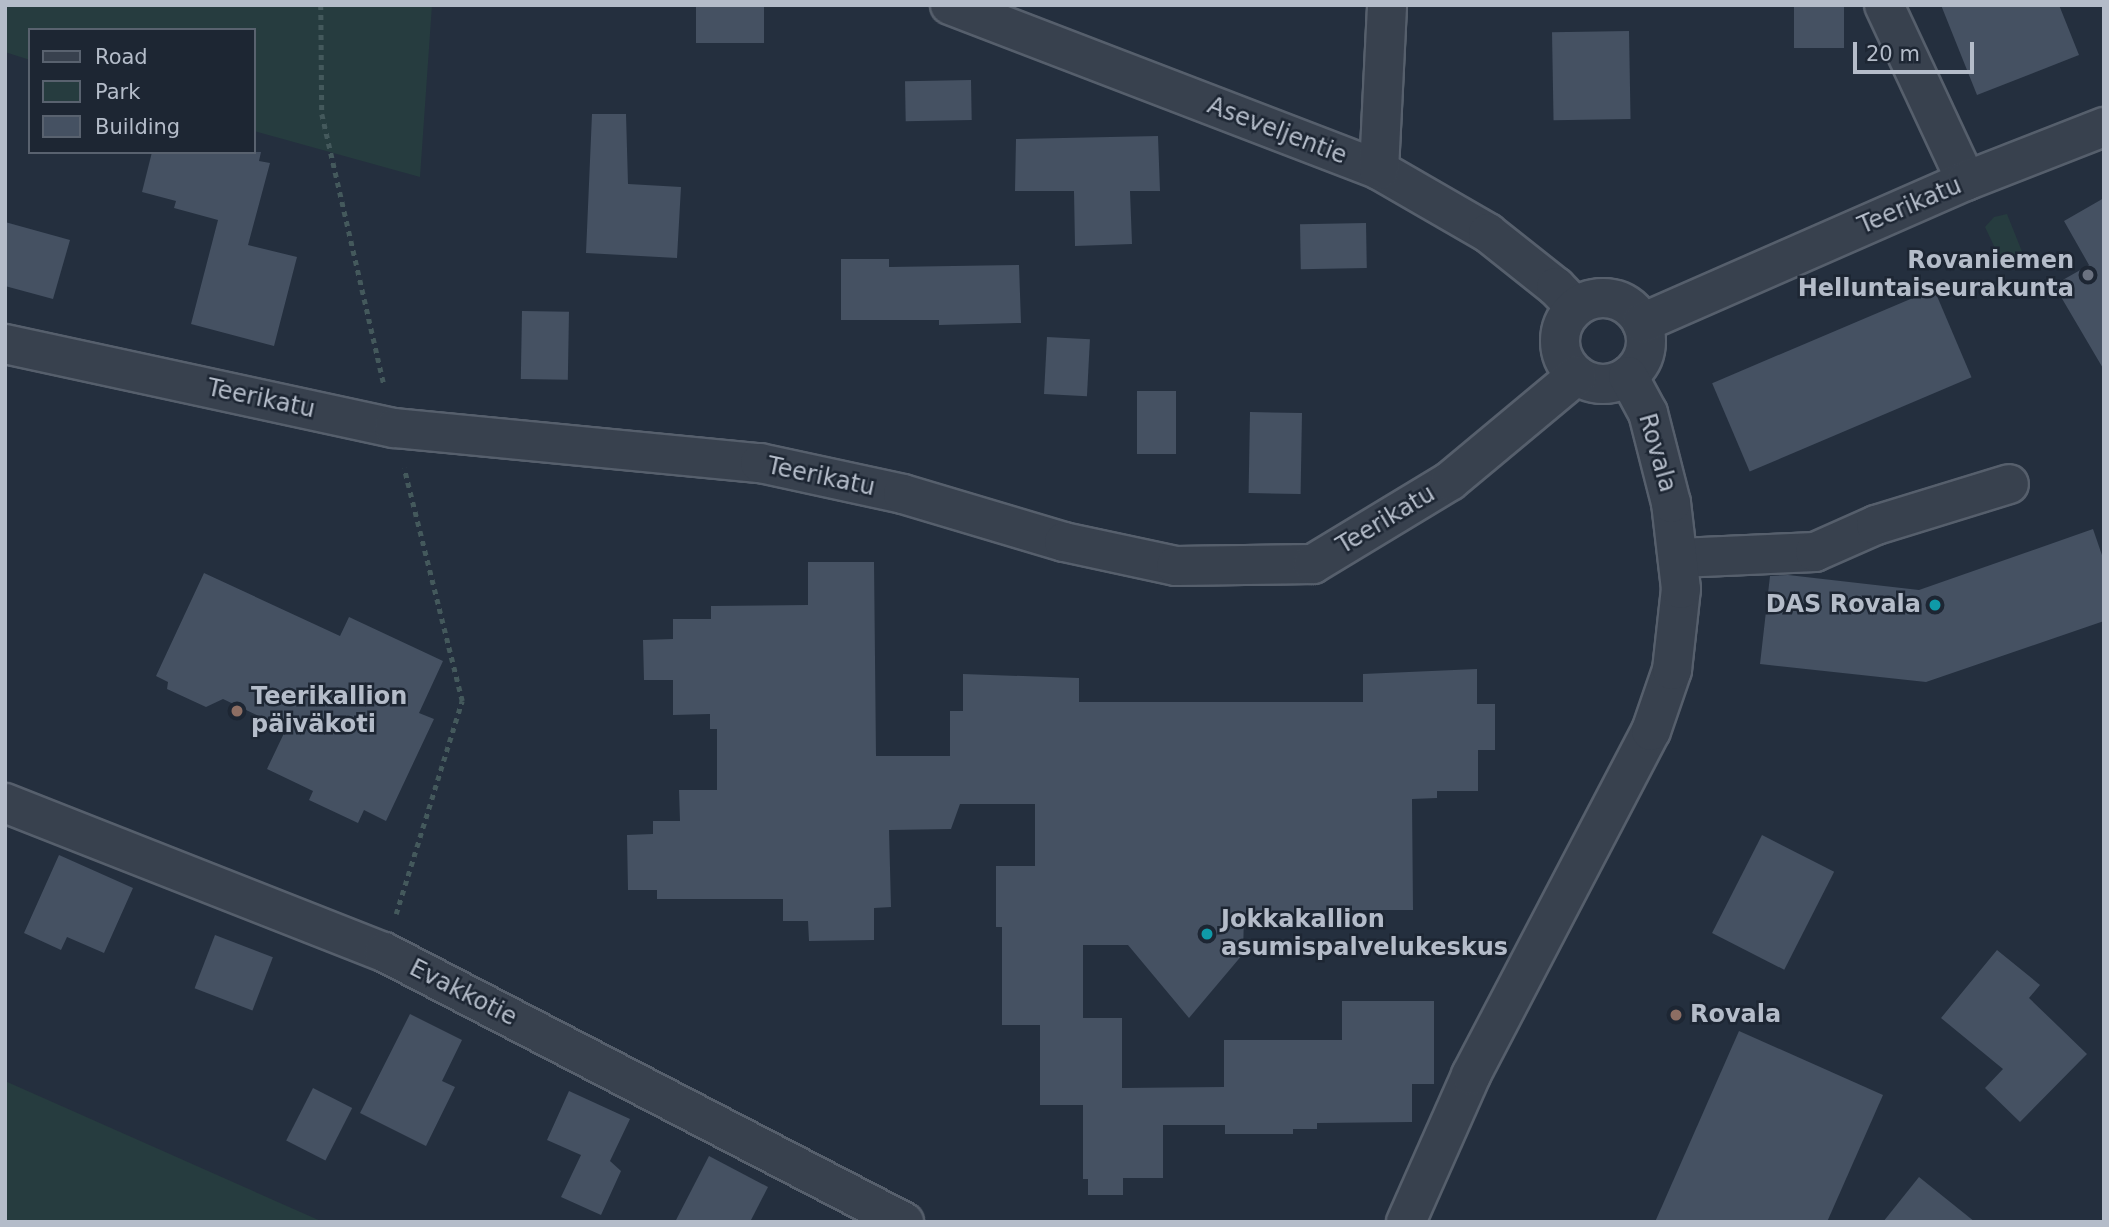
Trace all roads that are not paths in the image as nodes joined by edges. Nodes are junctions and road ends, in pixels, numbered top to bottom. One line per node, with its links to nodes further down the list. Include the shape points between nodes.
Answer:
1 (950, 5): 5 (street, Aseveljentie)
2 (1387, 5): 5 (street)
3 (1884, 5): 6 (street)
4 (2104, 127): 6 (street, Teerikatu)
5 (1380, 170): 7 (street, Aseveljentie, via 1488,233)
6 (1966, 181): 8 (street, Teerikatu)
7 (1575, 307): 8 (street, via 1587,300 1613,299 1635,312); 10 (street, via 1561,328 1559,342 1567,366)
8 (1642, 323): 11 (street, via 1646,346)
9 (5, 344): 10 (street, Teerikatu, via 394,428 760,463 903,494 1064,542 1176,566 1312,564 1450,481)
10 (1577, 375): 11 (street, via 1602,384)
11 (1628, 376): 13 (street, Rovala, via 1648,413 1671,503)
12 (2009, 484): 13 (street, via 1876,526 1815,552)
13 (1679, 558): 15 (street, Rovala, via 1681,589 1672,670 1651,731 1471,1075)
14 (5, 803): 16 (street, Evakkotie, via 384,952)
15 (1414, 1205)
16 (904, 1222)

